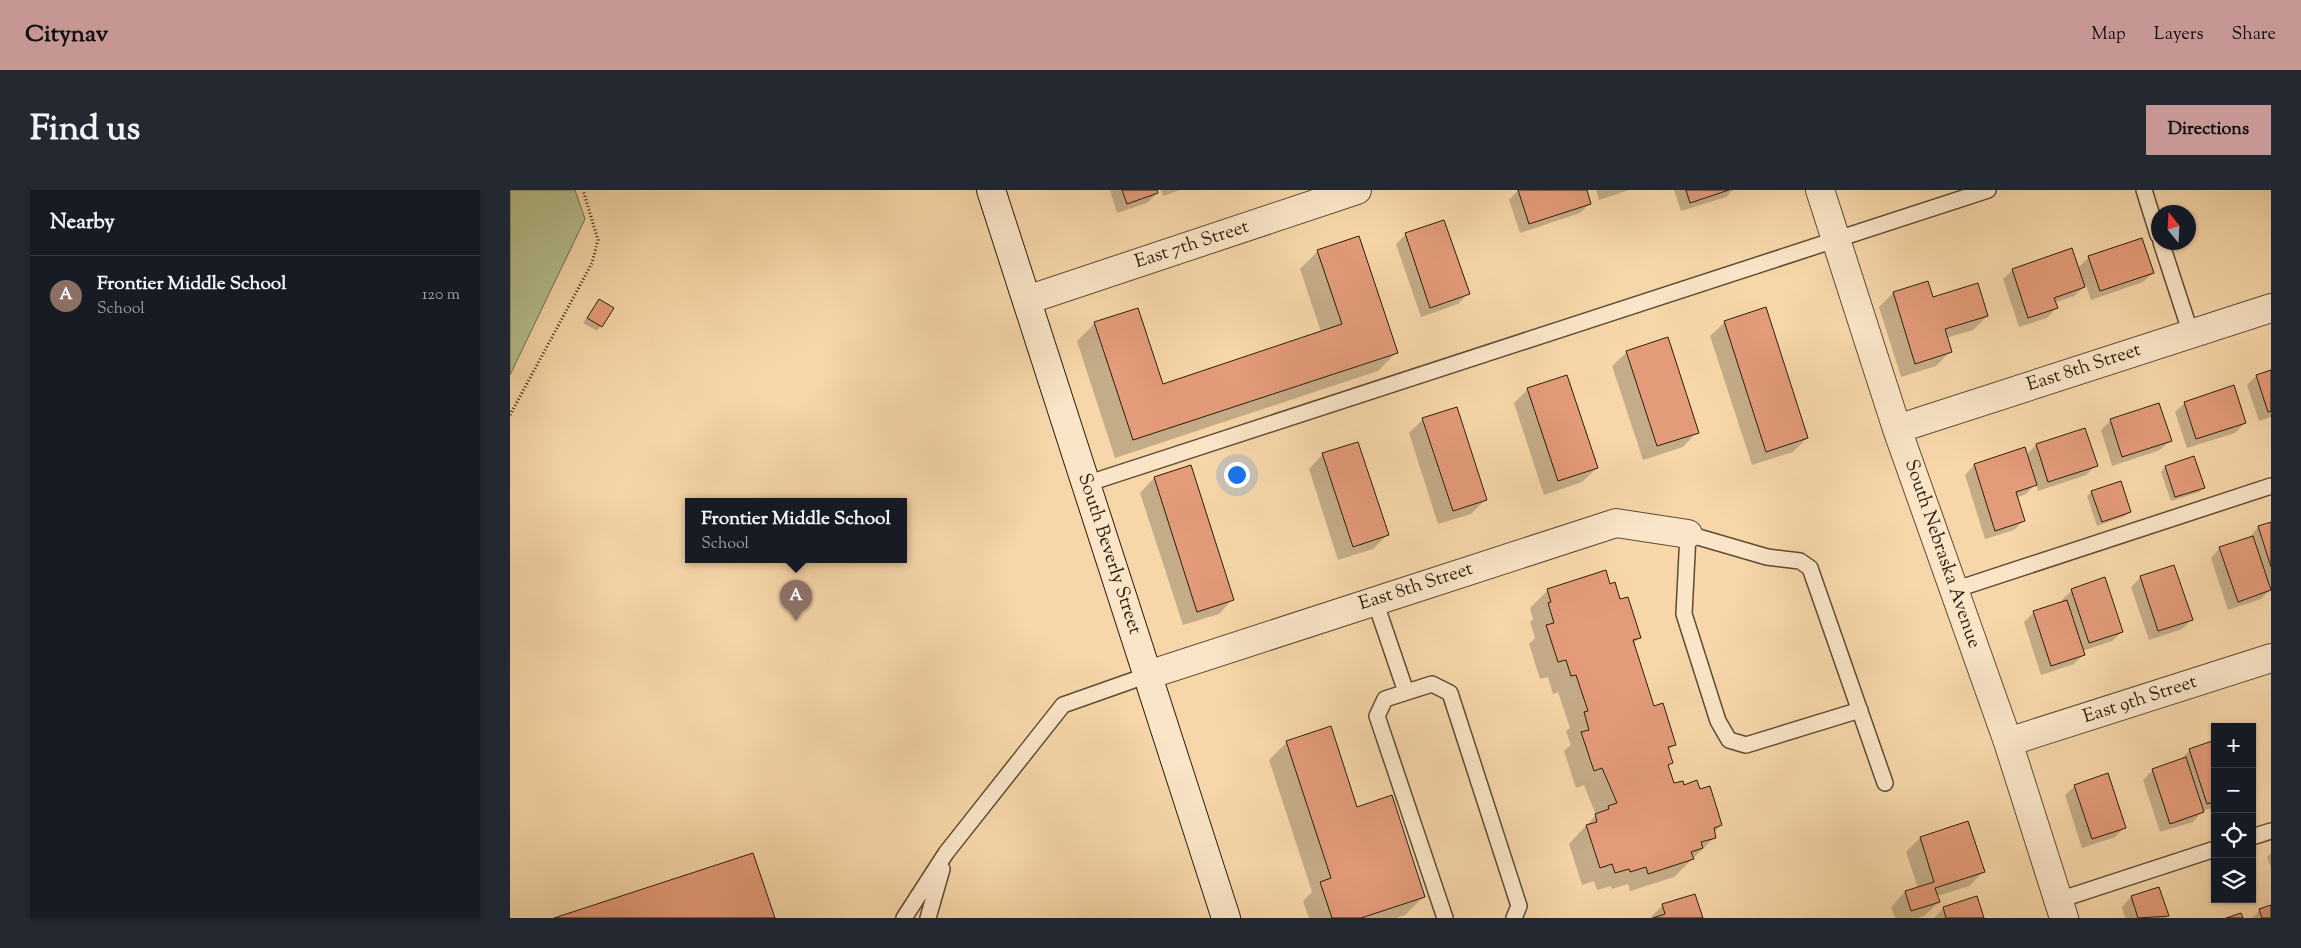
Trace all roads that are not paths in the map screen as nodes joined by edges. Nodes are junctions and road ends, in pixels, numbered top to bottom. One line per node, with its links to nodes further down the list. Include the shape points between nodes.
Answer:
1 (991, 190): 9 (street, South Beverly Street)
2 (1357, 190): 9 (street, East 7th Street)
3 (1820, 190): 7 (street, South Nebraska Avenue)
4 (1988, 190): 7 (lane)
5 (2144, 190): 6 (lane)
6 (2151, 212)
7 (1836, 239): 12 (street, South Nebraska Avenue); 13 (lane)
8 (2164, 250): 11 (lane)
9 (1027, 300): 13 (street, South Beverly Street)
10 (2271, 308): 11 (street, East 8th Street)
11 (2191, 334): 12 (street, East 8th Street)
12 (1897, 429): 16 (street, South Nebraska Avenue)
13 (1086, 484): 19 (street, South Beverly Street)
14 (2271, 486): 16 (lane)
15 (1688, 534): 17 (street, East 8th Street, via 1616,523); 21 (lane, via 1767,557 1800,561 1810,568); 21 (lane, via 1684,614 1718,721 1728,740 1746,745)
16 (1954, 590): 22 (street, South Nebraska Avenue)
17 (1375, 601): 19 (street, East 8th Street); 20 (lane)
18 (2271, 658): 22 (street, East 9th Street)
19 (1148, 675): 27 (lane, via 1063,705); 31 (street, South Beverly Street)
20 (1406, 692): 32 (lane, via 1384,700 1377,716); 33 (lane, via 1432,684 1450,693 1519,906)
21 (1860, 710): 23 (lane)
22 (2008, 742): 28 (street, South Nebraska Avenue)
23 (1886, 783)
24 (2271, 831): 25 (lane)
25 (2256, 836)
26 (2211, 851): 28 (lane)
27 (946, 853): 29 (lane); 30 (lane)
28 (2061, 909)
29 (904, 918)
30 (928, 918)
31 (1226, 918)
32 (1444, 918)
33 (1514, 918)

